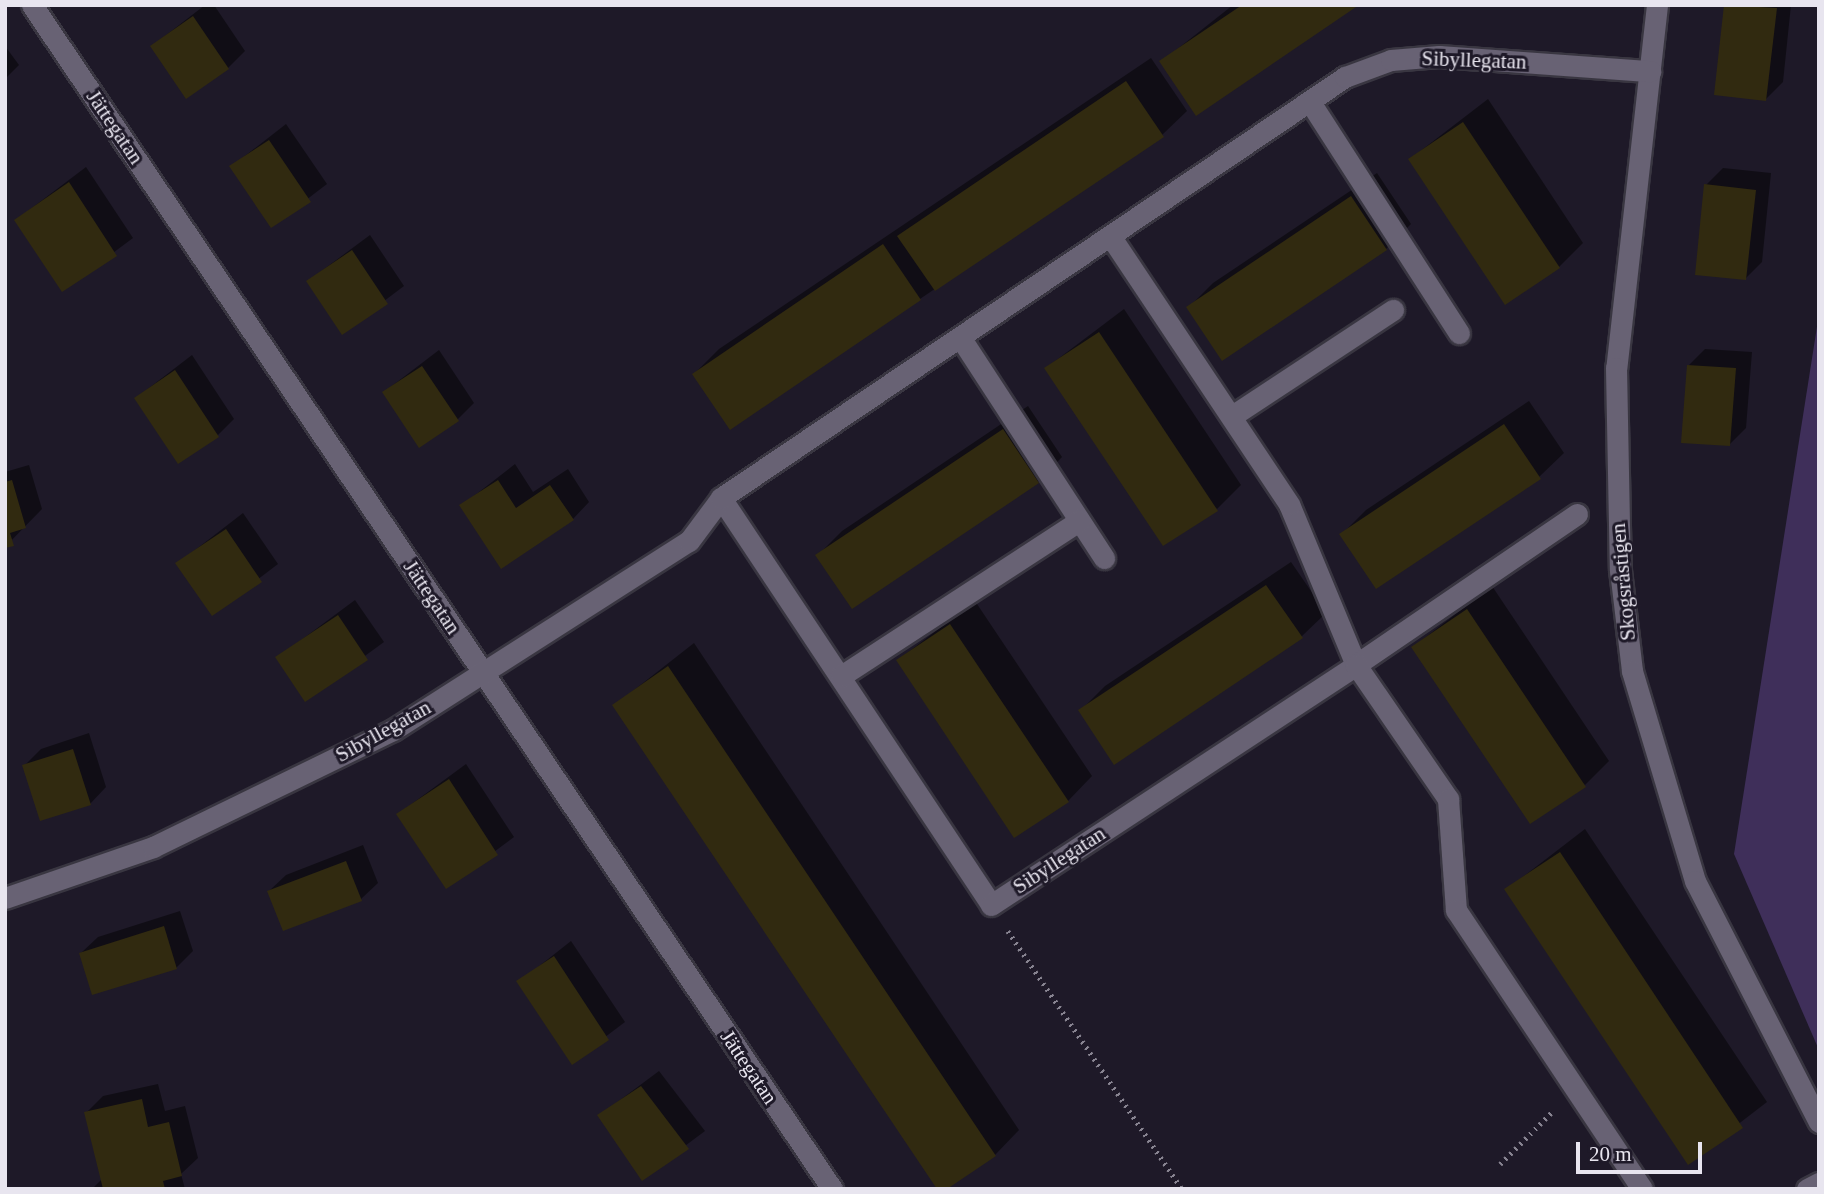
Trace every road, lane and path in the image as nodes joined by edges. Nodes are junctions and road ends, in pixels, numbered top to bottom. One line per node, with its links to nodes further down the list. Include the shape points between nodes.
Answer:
1 (32, 5): 15 (street, Jättegatan)
2 (1657, 5): 3 (street, Skogsråstigen)
3 (1650, 71): 4 (street, Sibyllegatan, via 1439,56 1391,60 1345,77); 20 (street, Skogsråstigen, via 1616,368 1619,558 1632,671 1695,881)
4 (1310, 102): 5 (street, Sibyllegatan); 7 (street)
5 (1111, 237): 8 (street, Sibyllegatan); 9 (street)
6 (1393, 310): 9 (street)
7 (1459, 333)
8 (960, 337): 10 (street, Sibyllegatan); 12 (street)
9 (1232, 416): 14 (street, via 1289,504)
10 (721, 498): 15 (street, Sibyllegatan, via 689,541); 16 (street, Sibyllegatan)
11 (1577, 514): 14 (street, Sibyllegatan)
12 (1079, 521): 13 (street); 16 (street)
13 (1104, 558)
14 (1356, 665): 18 (street, Sibyllegatan); 19 (street, via 1448,799 1456,910)
15 (483, 673): 17 (street, Sibyllegatan, via 393,730 153,847); 23 (street, Jättegatan)
16 (841, 676): 18 (street, Sibyllegatan)
17 (5, 898)
18 (991, 905): 24 (path)
19 (1575, 1089): 21 (path); 25 (street)
20 (1819, 1122)
21 (1500, 1164)
22 (1819, 1183): 26 (street)
23 (832, 1189)
24 (1182, 1189)
25 (1642, 1189)
26 (1807, 1189)

